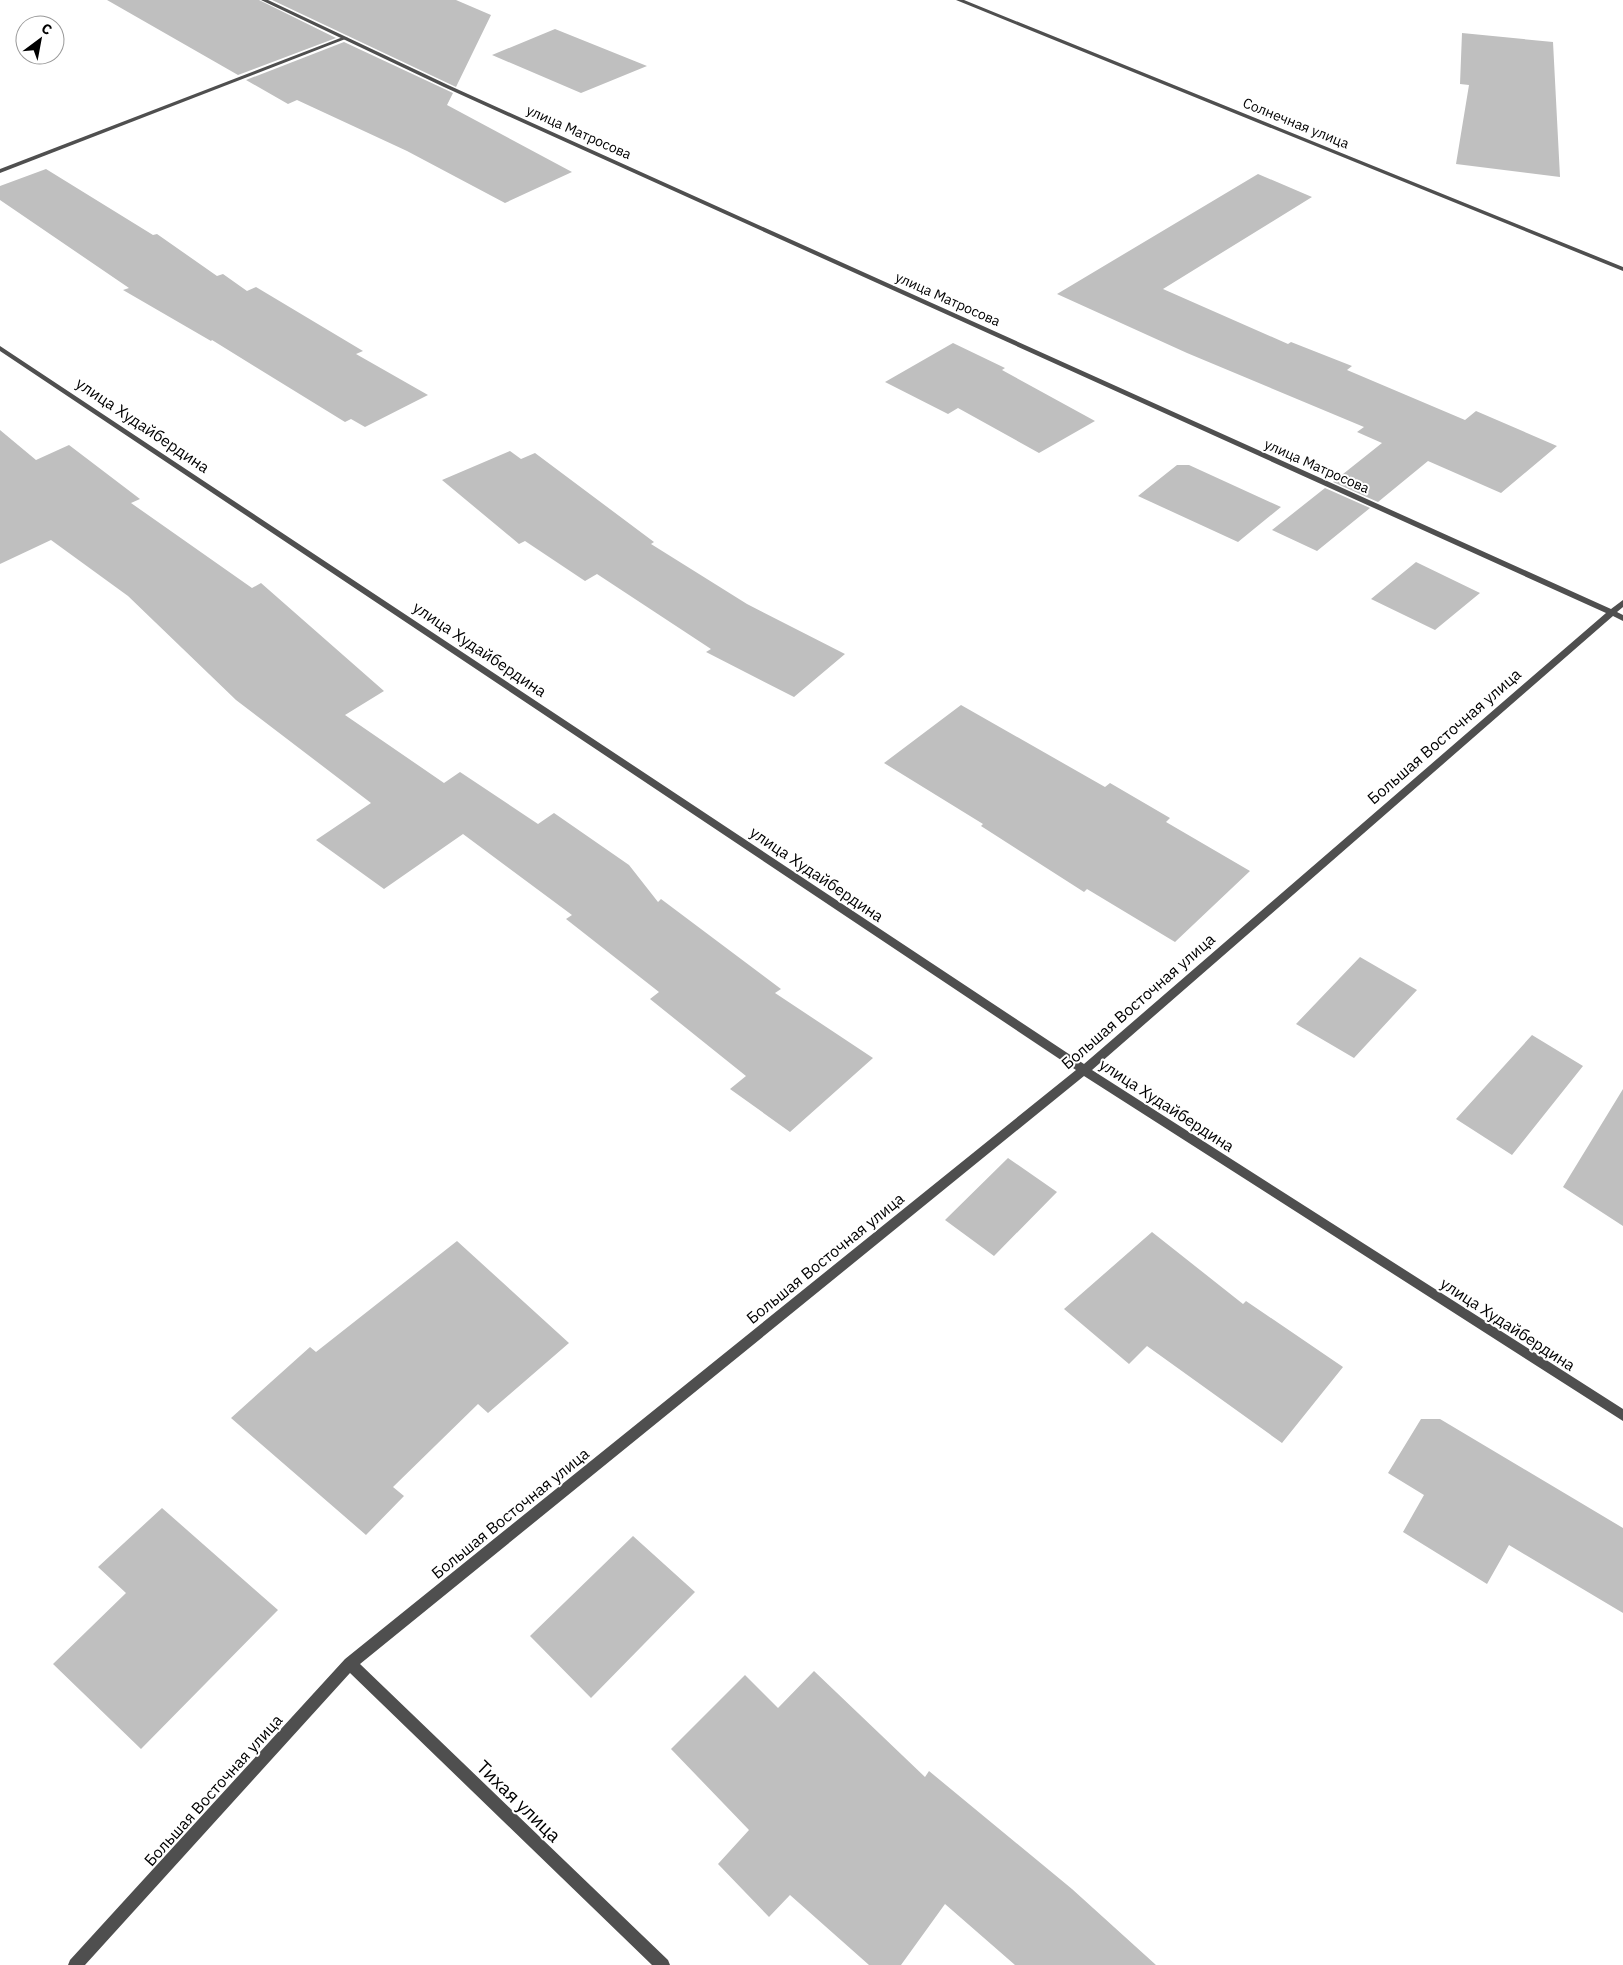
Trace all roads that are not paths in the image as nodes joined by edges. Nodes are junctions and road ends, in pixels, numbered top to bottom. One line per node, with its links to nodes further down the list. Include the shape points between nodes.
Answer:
1 (264, 0): 3 (street, улица Матросова)
2 (959, 0): 5 (street, Солнечная улица)
3 (345, 38): 4 (street); 8 (street, улица Матросова)
4 (0, 171)
5 (1623, 269)
6 (0, 348): 10 (street, улица Худайбердина)
7 (1623, 603): 8 (street, Большая Восточная улица)
8 (1612, 613): 9 (street, улица Матросова); 10 (street, Большая Восточная улица)
9 (1623, 618)
10 (1084, 1070): 11 (street, улица Худайбердина); 12 (street, Большая Восточная улица)
11 (1623, 1416)
12 (350, 1664): 13 (street, Большая Восточная улица); 14 (street, Тихая улица)
13 (75, 1965)
14 (663, 1965)

